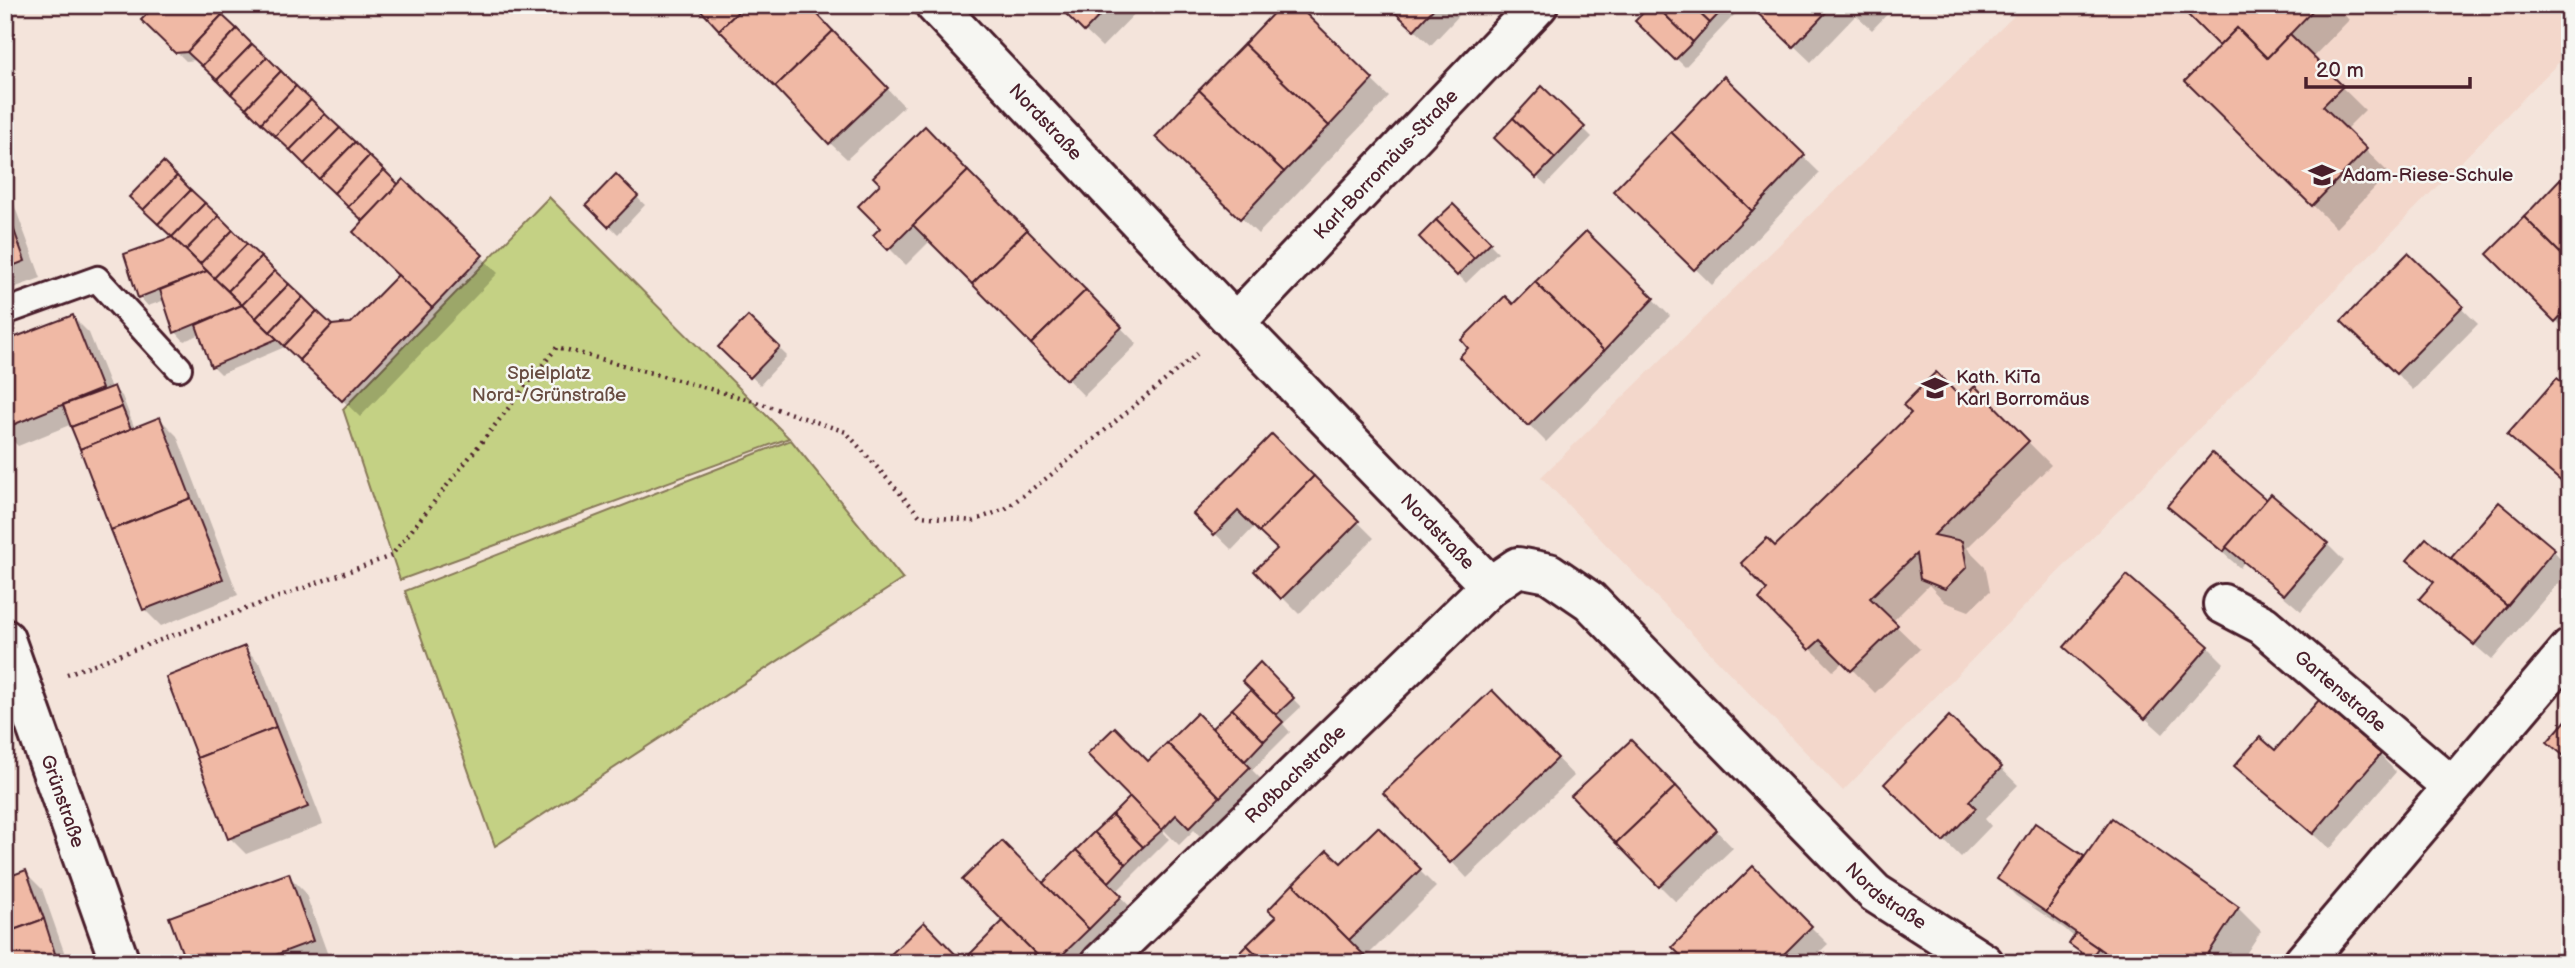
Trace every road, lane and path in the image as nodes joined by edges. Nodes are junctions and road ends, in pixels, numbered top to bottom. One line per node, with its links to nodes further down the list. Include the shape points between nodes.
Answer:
1 (935, 5): 4 (street, Nordstraße)
2 (1538, 5): 4 (street, Karl-Borromäus-Straße)
3 (5, 312): 5 (lane, via 97,279)
4 (1235, 323): 6 (street, Nordstraße); 10 (path, via 1052,474 1005,509 973,521 920,516 846,432 557,346 391,555)
5 (179, 368)
6 (1490, 586): 13 (street, Roßbachstraße); 14 (street, Nordstraße, via 1518,567 1549,573 1590,601 1875,893)
7 (2223, 604): 11 (street, Gartenstraße, via 2263,625)
8 (5, 639): 10 (street, Grünstraße)
9 (2570, 649): 11 (street)
10 (23, 690): 12 (street, Grünstraße)
11 (2451, 786): 15 (street)
12 (120, 963)
13 (1101, 963)
14 (1984, 963)
15 (2303, 963)

